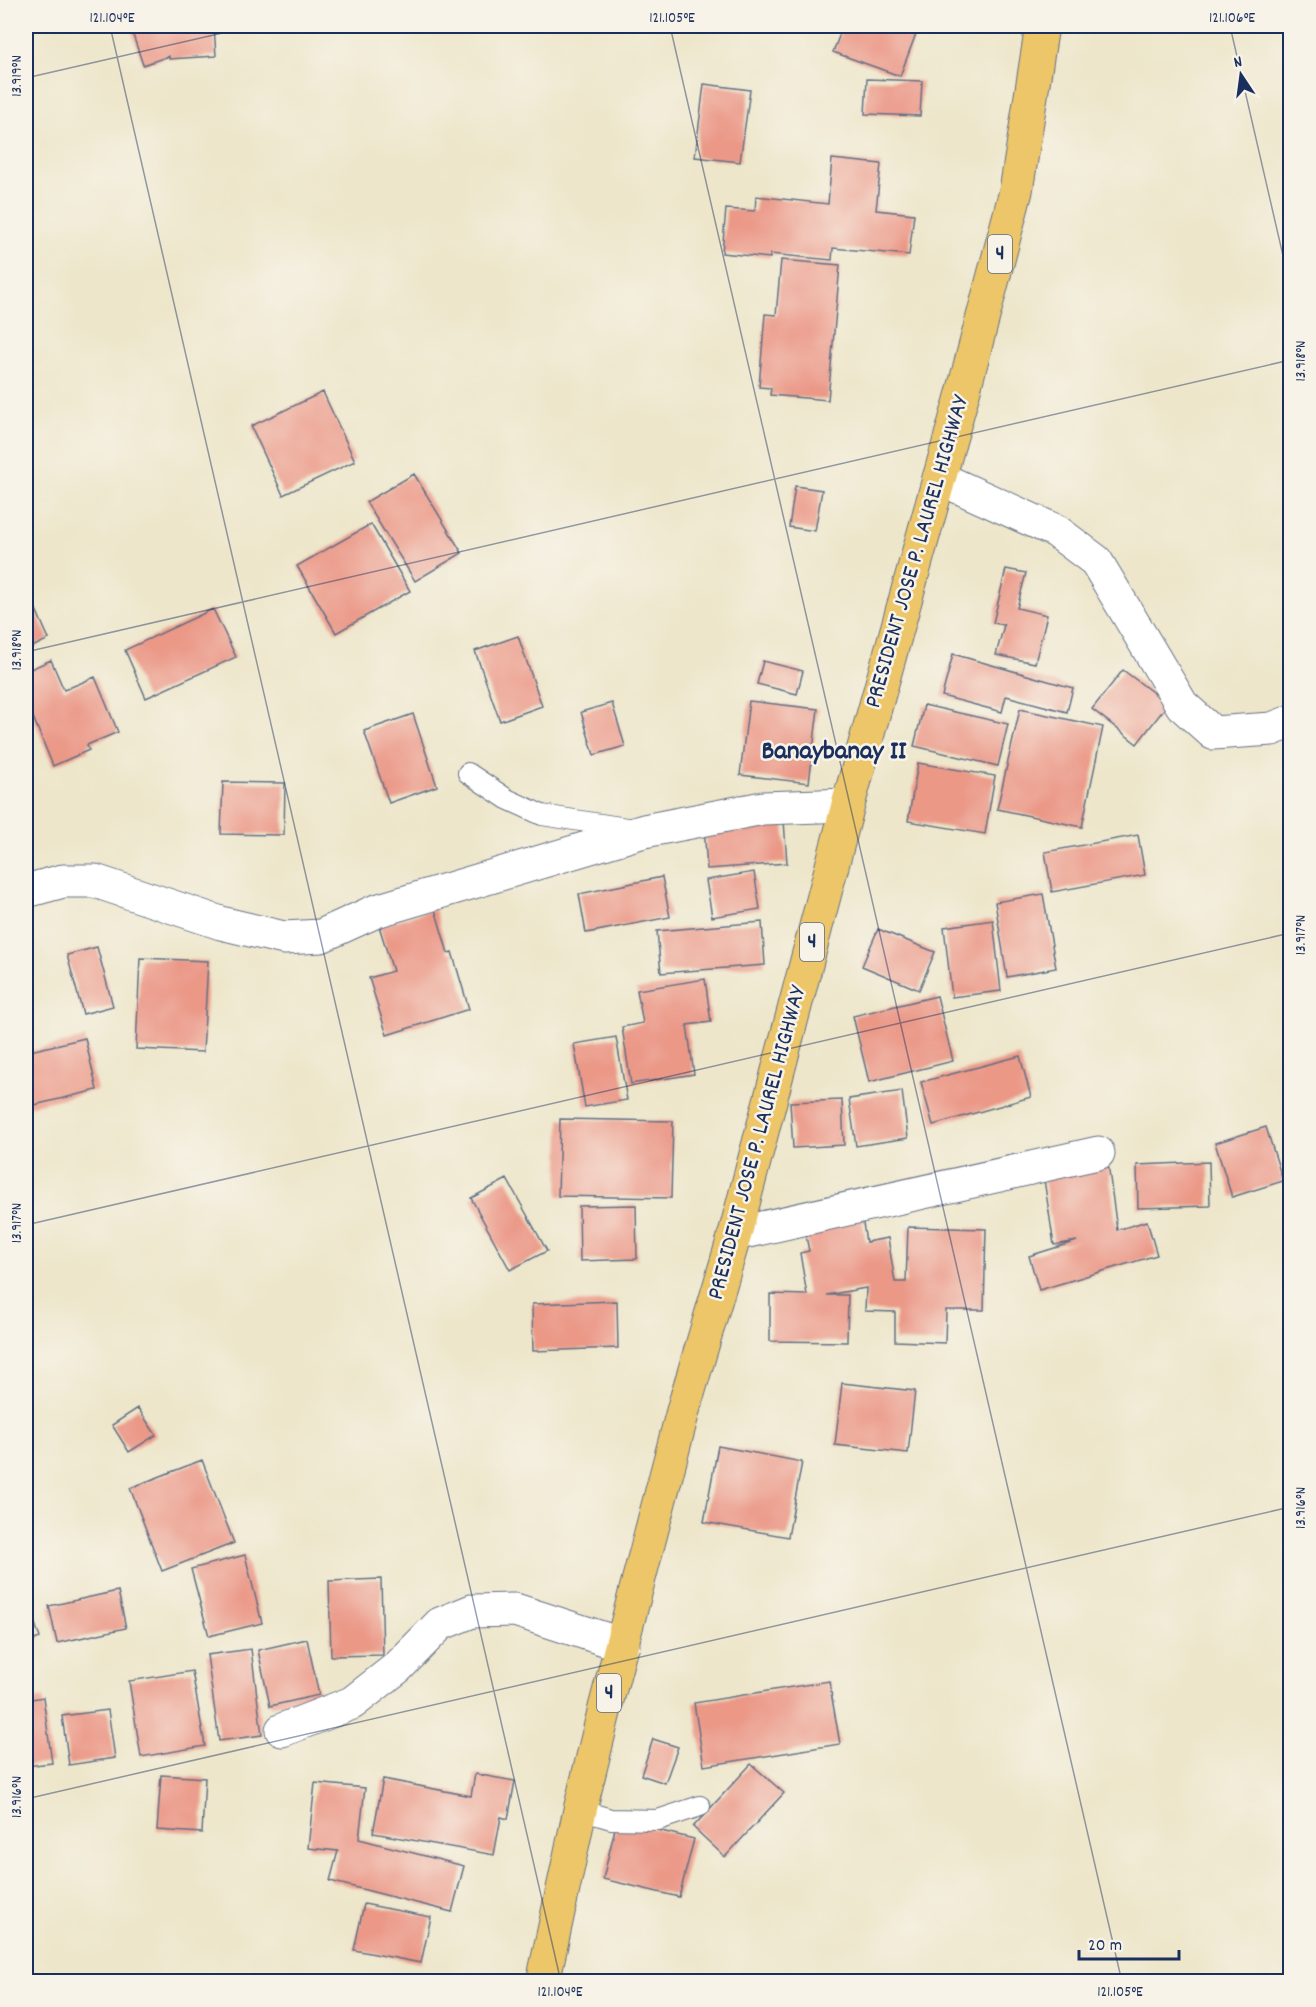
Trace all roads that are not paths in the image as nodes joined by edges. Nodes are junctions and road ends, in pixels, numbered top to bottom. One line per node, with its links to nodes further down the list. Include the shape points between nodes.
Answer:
1 (1042, 26): 2 (highway, PRESIDENT JOSE P. LAUREL HIGHWAY / 4, via 1016,191)
2 (939, 478): 3 (street, via 1056,531 1096,561 1182,705 1213,732 1272,729); 5 (highway, PRESIDENT JOSE P. LAUREL HIGHWAY / 4)
3 (1290, 722)
4 (468, 772): 6 (lane, via 507,798 542,814)
5 (848, 805): 6 (street, via 764,808); 9 (highway, PRESIDENT JOSE P. LAUREL HIGHWAY / 4)
6 (644, 831): 7 (street, via 376,911 321,936 284,938 221,924 94,881 63,881)
7 (26, 891)
8 (1098, 1153): 9 (street)
9 (735, 1234): 10 (highway, PRESIDENT JOSE P. LAUREL HIGHWAY / 4, via 684,1407)
10 (623, 1645): 11 (street, via 515,1610 472,1611 440,1624 398,1667 352,1703); 13 (highway, PRESIDENT JOSE P. LAUREL HIGHWAY / 4)
11 (282, 1730)
12 (700, 1806): 13 (lane, via 658,1820 611,1819)
13 (579, 1810): 14 (highway, PRESIDENT JOSE P. LAUREL HIGHWAY / 4)
14 (543, 1982)

